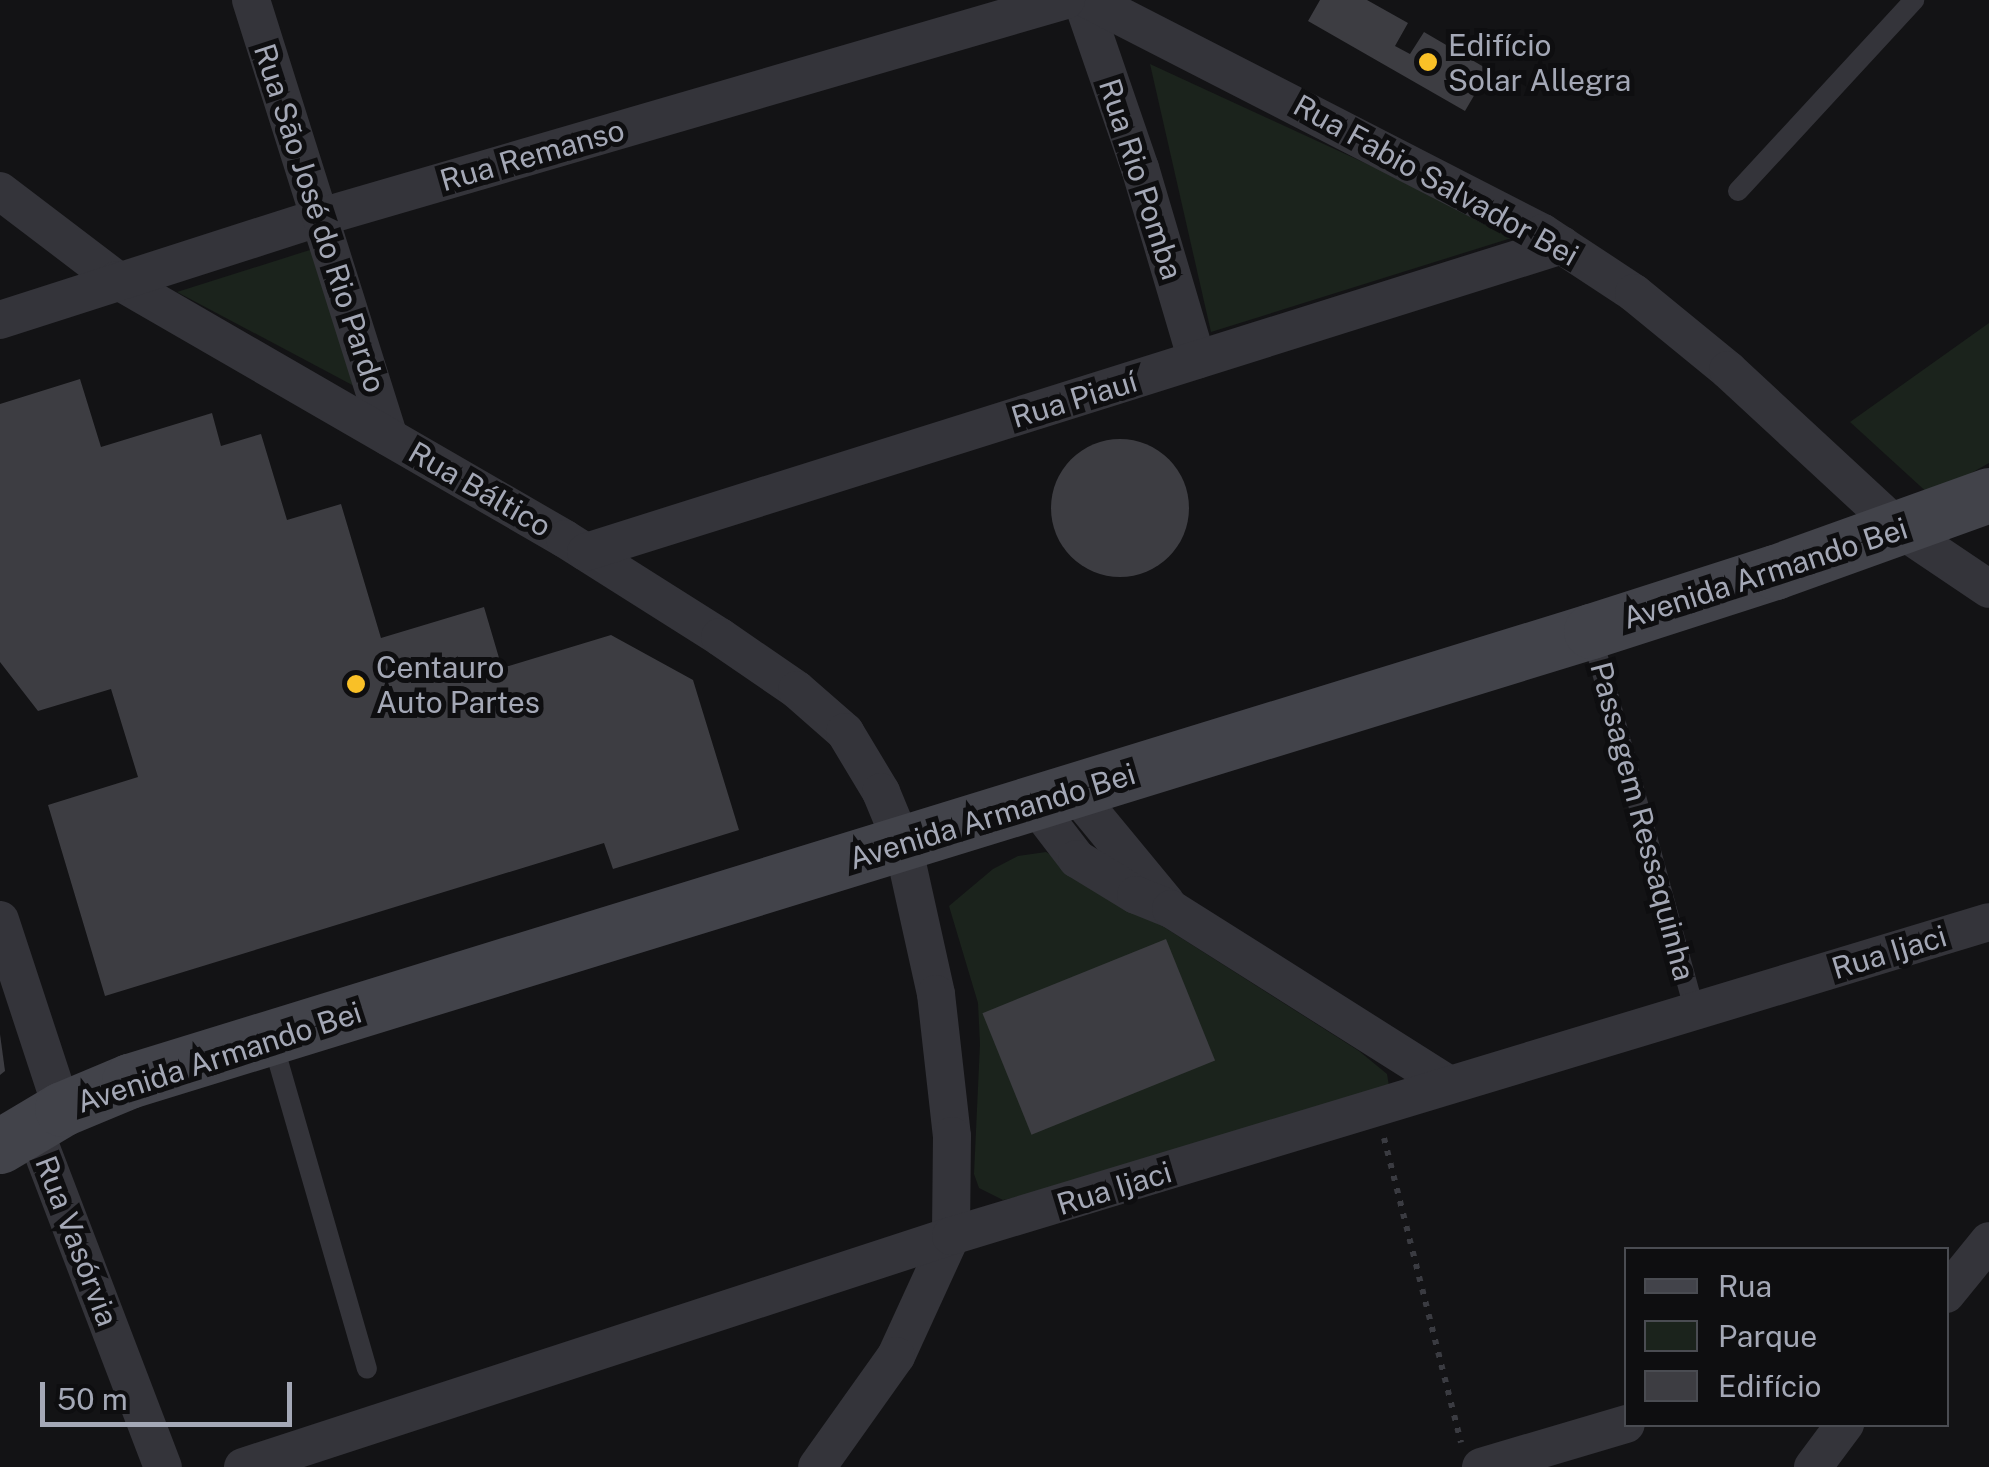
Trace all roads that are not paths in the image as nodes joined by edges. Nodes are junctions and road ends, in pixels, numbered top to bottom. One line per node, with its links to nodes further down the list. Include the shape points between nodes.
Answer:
1 (251, 0): 7 (street, Rua São José do Rio Pardo)
2 (1066, 0): 7 (street, Rua Remanso)
3 (1085, 0): 8 (street, Rua Fabio Salvador Bei); 11 (street, Rua Rio Pomba)
4 (1914, 0): 6 (lane)
5 (0, 191): 9 (street, Rua Báltico)
6 (1738, 191)
7 (321, 217): 9 (street, Rua Remanso); 12 (street, Rua São José do Rio Pardo)
8 (1562, 245): 11 (street, Rua Piauí); 14 (street, Rua Fabio Salvador Bei, via 1728,370)
9 (117, 280): 10 (street, Rua Remanso); 12 (street, Rua Báltico)
10 (0, 320)
11 (1197, 360): 15 (street, Rua Piauí)
12 (389, 437): 15 (street, Rua Báltico)
13 (1989, 495): 14 (street, Avenida Armando Bei)
14 (1900, 529): 16 (street, Rua Fabio Salvador Bei); 17 (street, Avenida Armando Bei)
15 (586, 552): 19 (street, Rua Báltico, via 720,636 846,732)
16 (1989, 589)
17 (1591, 631): 18 (street, Avenida Armando Bei); 22 (lane, Passagem Ressaquinha)
18 (1054, 797): 19 (street, Avenida Armando Bei); 24 (street, via 1077,859 1171,909)
19 (903, 845): 23 (street, Avenida Armando Bei); 26 (street, Rua Báltico, via 936,994 952,1136)
20 (0, 920): 25 (street, Rua Vasórvia)
21 (1989, 922): 22 (street, Rua Ijaci)
22 (1695, 1011): 24 (street, Rua Ijaci)
23 (272, 1038): 25 (street, Avenida Armando Bei, via 129,1081); 29 (lane)
24 (1448, 1084): 26 (street, Rua Ijaci)
25 (32, 1127): 33 (street, Rua Vasórvia)
26 (951, 1236): 34 (street, Rua Ijaci); 35 (street, via 896,1356)
27 (1989, 1241): 28 (street)
28 (1949, 1290)
29 (367, 1369)
30 (1624, 1424): 32 (street)
31 (1843, 1427): 36 (street)
32 (1472, 1458)
33 (163, 1467)
34 (243, 1467)
35 (817, 1467)
36 (1812, 1467)

